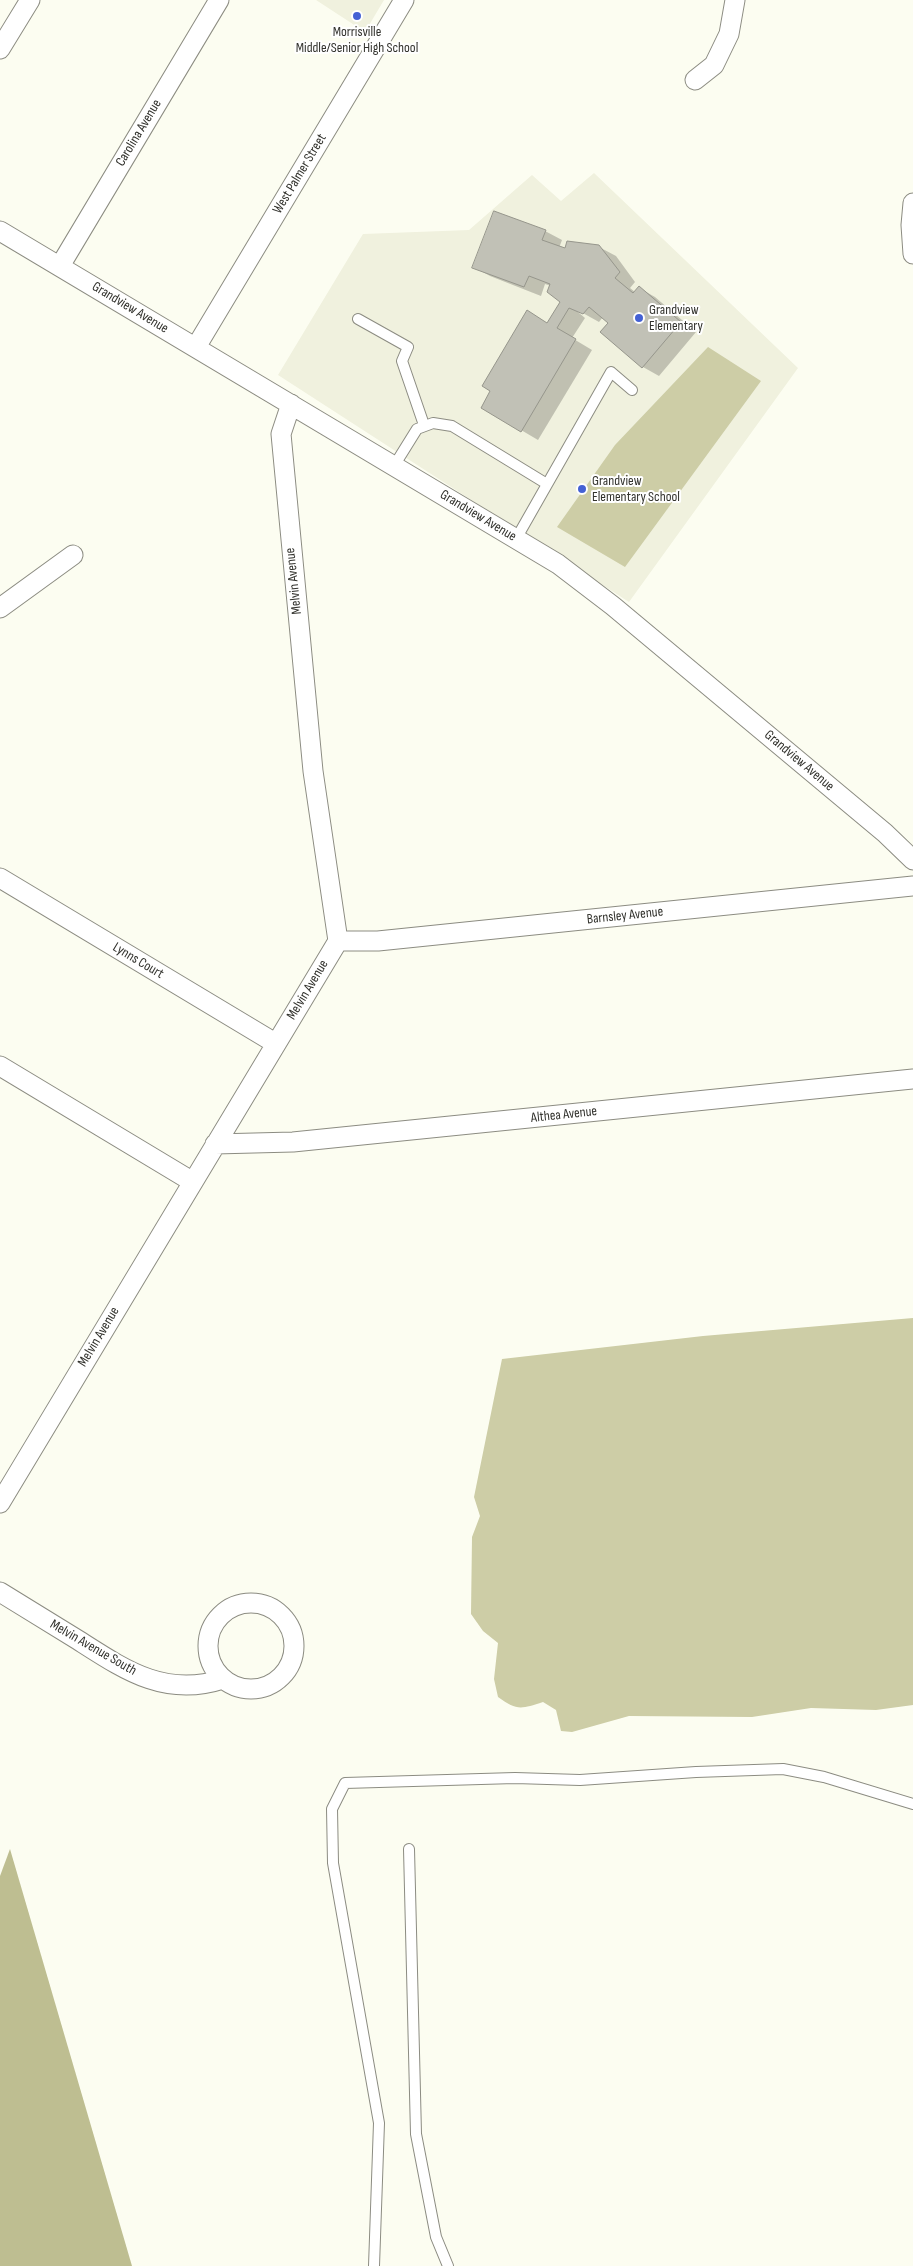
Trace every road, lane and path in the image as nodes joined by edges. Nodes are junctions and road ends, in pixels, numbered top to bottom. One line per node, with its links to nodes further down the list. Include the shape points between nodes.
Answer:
1 (30, 0): 5 (street)
2 (219, 0): 10 (street, Carolina Avenue)
3 (404, 0): 12 (street, West Palmer Street)
4 (735, 0): 6 (street, via 729,34 714,64)
5 (0, 49)
6 (695, 80)
7 (913, 203): 9 (street)
8 (0, 231): 10 (street, Grandview Avenue)
9 (913, 254)
10 (60, 266): 12 (street, Grandview Avenue)
11 (358, 319): 15 (lane, via 408,347 402,361)
12 (196, 347): 14 (street, Grandview Avenue)
13 (632, 390): 17 (lane, via 610,372)
14 (291, 404): 16 (street, Grandview Avenue); 24 (street, Melvin Avenue, via 281,434 313,770)
15 (424, 425): 16 (lane, via 416,429); 17 (lane, via 440,423 452,426)
16 (394, 466): 18 (street, Grandview Avenue)
17 (547, 484): 18 (lane)
18 (516, 539): 21 (street, Grandview Avenue, via 558,564 598,594 885,832)
19 (73, 555): 20 (street)
20 (0, 608)
21 (913, 860)
22 (0, 878): 25 (street, Lynns Court)
23 (913, 886): 24 (street, Barnsley Avenue, via 378,941)
24 (338, 941): 25 (street, Melvin Avenue)
25 (275, 1044): 28 (street, Melvin Avenue)
26 (0, 1066): 29 (street)
27 (913, 1079): 28 (street, Althea Avenue, via 293,1142)
28 (215, 1144): 29 (street, Melvin Avenue)
29 (192, 1182): 30 (street, Melvin Avenue)
30 (0, 1503)
31 (0, 1592): 32 (street, Melvin Avenue South, via 129,1672 158,1682 187,1686)
32 (222, 1679): 32 (street, via 209,1658 207,1643 218,1618 229,1608 243,1603 273,1608 287,1622 293,1636 290,1666 281,1678 255,1689 240,1688)
33 (913, 1804): 35 (lane, via 824,1777 783,1769 580,1780 515,1778 345,1783 332,1809 333,1863 379,2123)
34 (409, 1849): 36 (lane, via 416,2134 436,2237)
35 (374, 2266)
36 (448, 2266)

